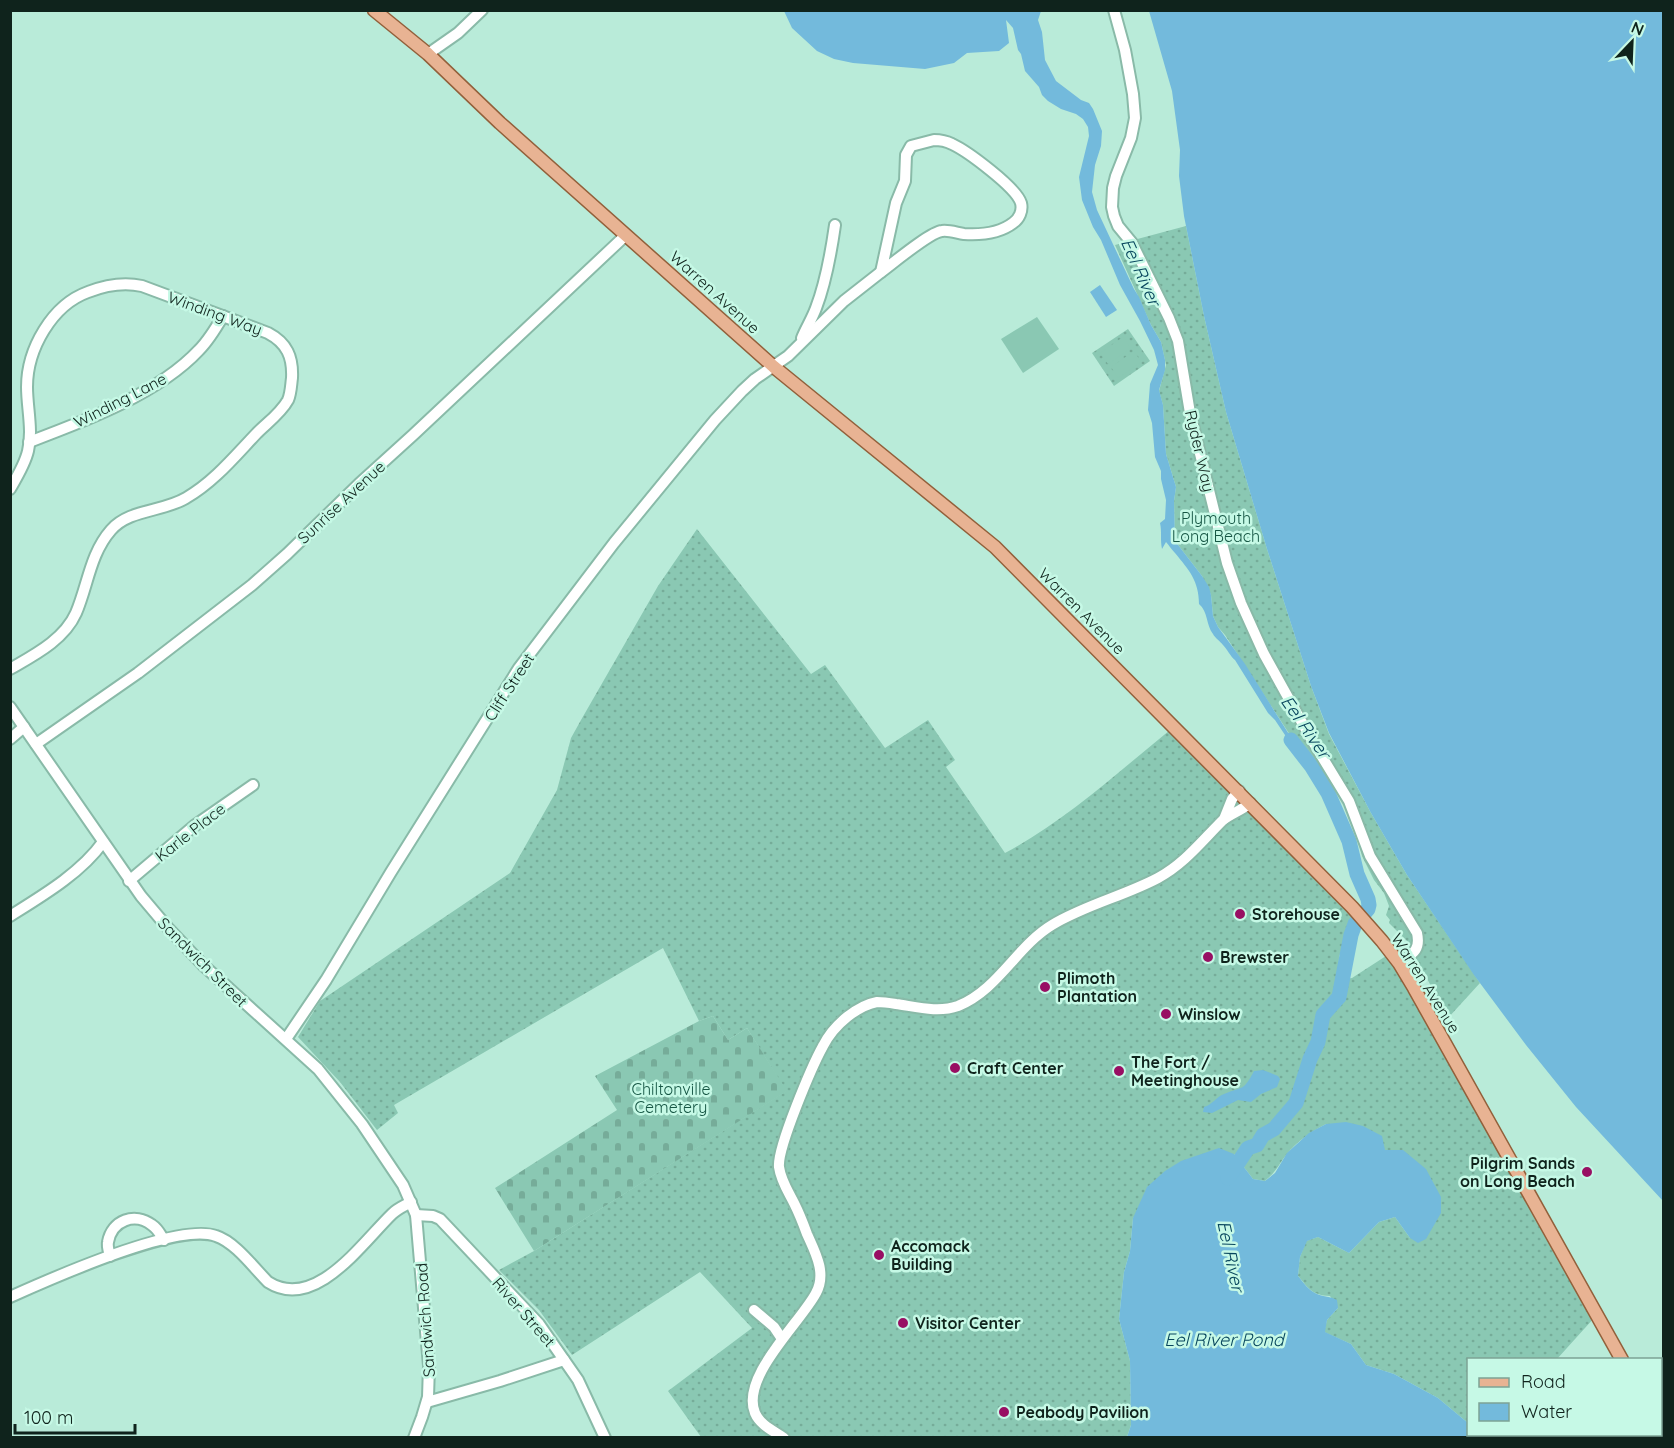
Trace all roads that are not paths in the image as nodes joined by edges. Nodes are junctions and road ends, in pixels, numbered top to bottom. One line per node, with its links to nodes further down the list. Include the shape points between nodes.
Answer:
1 (374, 10): 4 (main road, Warren Avenue)
2 (482, 10): 4 (street)
3 (1114, 10): 25 (street, Ryder Way, via 1135,118 1113,188 1114,216 1132,243 1178,341 1190,413 1227,563 1241,603 1264,654 1349,801 1370,855 1417,933 1416,951)
4 (428, 54): 6 (main road, Warren Avenue)
5 (835, 225): 9 (street, via 819,299)
6 (626, 235): 10 (main road, Warren Avenue); 17 (street, Sunrise Avenue, via 252,585 138,673)
7 (881, 272): 7 (street, Cliff Street, via 911,146 944,141 1000,177 1019,200 1020,216 1006,228 973,234 940,231); 9 (street, Cliff Street)
8 (223, 316): 11 (street, Winding Lane, via 199,350 156,385); 11 (street, Winding Way, via 135,285 106,286 73,299 47,325 32,359 27,382); 13 (street, Winding Way, via 268,333 285,346 292,367 291,392 286,404 233,459 189,496 115,526 97,553 68,626 52,643)
9 (799, 344): 10 (street, Cliff Street)
10 (774, 367): 19 (main road, Warren Avenue, via 995,547); 26 (street, Cliff Street, via 755,379 711,425 524,661)
11 (29, 442): 12 (street, Winding Way, via 26,460)
12 (10, 489)
13 (10, 669)
14 (10, 706): 15 (street, Sandwich Street)
15 (24, 727): 16 (street); 17 (street, Sandwich Street)
16 (10, 739)
17 (36, 744): 22 (street, Sandwich Street)
18 (253, 785): 23 (street, Karle Place, via 194,826)
19 (1239, 792): 20 (main road, Warren Avenue); 21 (street)
20 (1250, 803): 21 (street); 25 (main road, Warren Avenue, via 1368,924)
21 (1224, 819): 33 (street, via 1192,854 1171,870 1052,925 966,1002 939,1010 878,1002 853,1012 832,1030 781,1154 783,1182 818,1258 821,1277 812,1300)
22 (103, 842): 23 (street, Sandwich Street); 24 (street, via 77,869)
23 (129, 881): 26 (street, Sandwich Street, via 203,965)
24 (10, 916)
25 (1399, 963): 34 (main road, Warren Avenue)
26 (286, 1039): 27 (street, Sandwich Street, via 339,1095 385,1157)
27 (411, 1202): 28 (street, Sandwich Road); 29 (street, via 398,1208 363,1246 322,1281 304,1289 268,1282 224,1239 214,1235 201,1233)
28 (416, 1215): 35 (street, River Street, via 440,1219 539,1324); 36 (street, Sandwich Road, via 429,1366)
29 (164, 1240): 30 (street); 30 (street, via 152,1224 130,1218 112,1231 108,1242)
30 (110, 1256): 31 (street)
31 (10, 1297)
32 (754, 1310): 33 (street)
33 (782, 1339): 39 (street, via 758,1378 753,1397 758,1418)
34 (1621, 1358)
35 (564, 1360): 36 (street); 38 (street, River Street)
36 (427, 1402): 37 (street, Sandwich Road)
37 (414, 1437)
38 (605, 1437)
39 (784, 1437)

